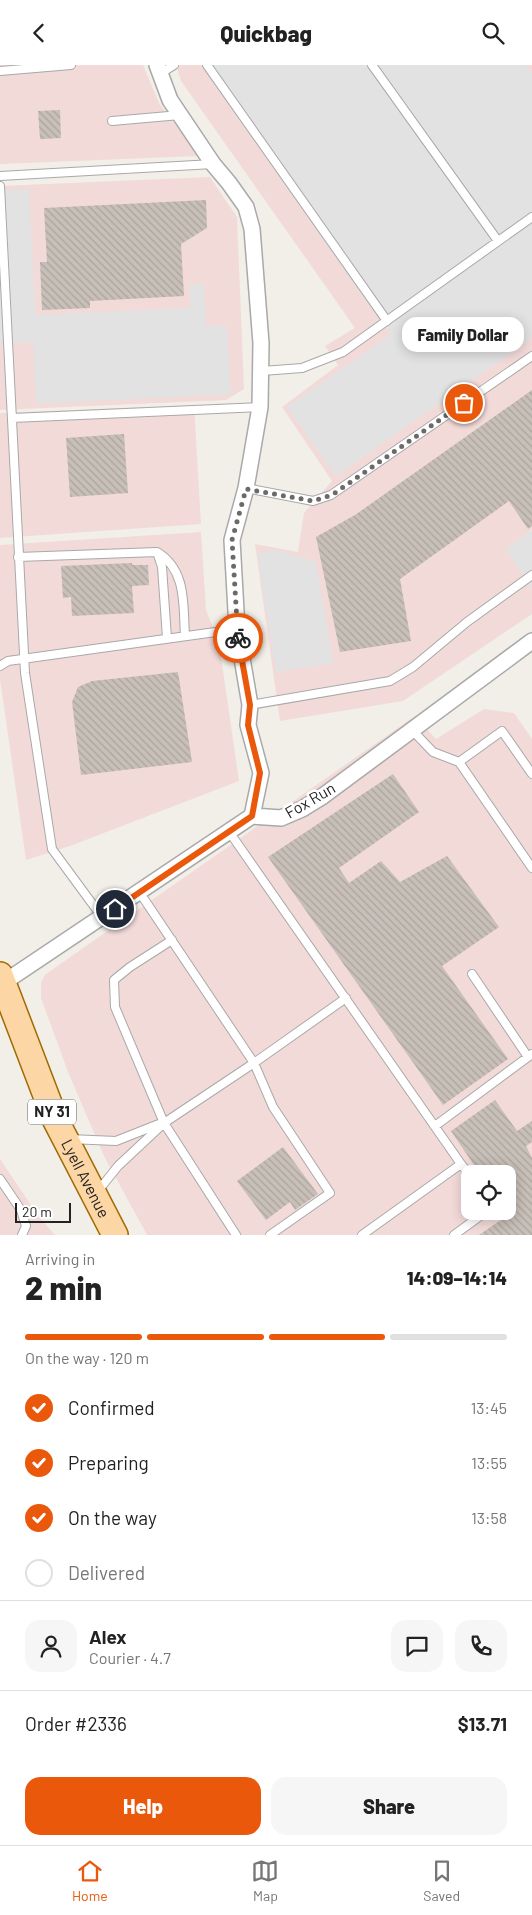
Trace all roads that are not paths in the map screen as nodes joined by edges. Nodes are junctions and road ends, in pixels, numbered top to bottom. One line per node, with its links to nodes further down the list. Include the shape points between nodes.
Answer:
1 (71, 65): 6 (lane)
2 (174, 65): 5 (lane)
3 (207, 65): 14 (lane)
4 (372, 65): 13 (lane)
5 (159, 70): 7 (street, via 170,100)
6 (0, 73)
7 (180, 115): 8 (lane); 9 (street)
8 (112, 121)
9 (213, 164): 10 (lane); 16 (street, via 246,207 252,229)
10 (0, 176)
11 (0, 186): 18 (lane)
12 (532, 217): 13 (lane)
13 (498, 241): 14 (lane)
14 (387, 321): 16 (lane, via 344,351 326,359 302,368)
15 (532, 356): 21 (lane, via 332,495 313,501)
16 (262, 371): 19 (street)
17 (0, 375): 18 (lane)
18 (9, 375): 20 (lane)
19 (260, 407): 20 (lane); 21 (street)
20 (12, 418): 23 (lane)
21 (246, 489): 25 (street, via 232,540)
22 (157, 552): 23 (lane); 26 (lane, via 169,559 179,575); 27 (lane, via 164,577)
23 (18, 557): 30 (lane)
24 (532, 575): 33 (lane, via 467,622 413,667 390,681)
25 (237, 629): 26 (lane); 33 (street)
26 (185, 636): 27 (lane)
27 (167, 639): 30 (lane)
28 (532, 641): 34 (street, Fox Run)
29 (0, 657): 31 (lane)
30 (24, 660): 31 (lane); 41 (lane, via 52,849)
31 (8, 661): 32 (lane)
32 (0, 666)
33 (250, 705): 37 (street, via 248,725 260,773)
34 (412, 730): 35 (lane, via 433,752); 37 (street, Fox Run, via 302,809 280,818)
35 (459, 762): 36 (lane, via 502,731); 39 (lane)
36 (532, 774)
37 (252, 816): 38 (street)
38 (230, 833): 40 (street); 45 (lane)
39 (532, 868)
40 (140, 893): 41 (street); 42 (lane)
41 (102, 917): 44 (street)
42 (172, 940): 47 (lane); 48 (lane, via 114,980 115,1007)
43 (472, 974): 46 (lane)
44 (2, 979): 50 (main road, Lyell Avenue / NY 31)
45 (346, 998): 47 (lane); 49 (lane)
46 (530, 1056): 49 (lane)
47 (254, 1063): 48 (lane); 58 (lane, via 273,1107 330,1193)
48 (164, 1123): 50 (lane, via 116,1141); 53 (lane, via 118,1167); 57 (lane)
49 (435, 1126): 51 (lane)
50 (65, 1139): 53 (main road, Lyell Avenue / NY 31)
51 (461, 1164): 59 (lane)
52 (0, 1179): 56 (lane, via 21,1210 26,1226)
53 (94, 1196): 55 (main road, Lyell Avenue / NY 31)
54 (475, 1220): 60 (lane)
55 (111, 1234)
56 (22, 1235)
57 (236, 1235)
58 (270, 1235)
59 (362, 1235)
60 (454, 1235)

